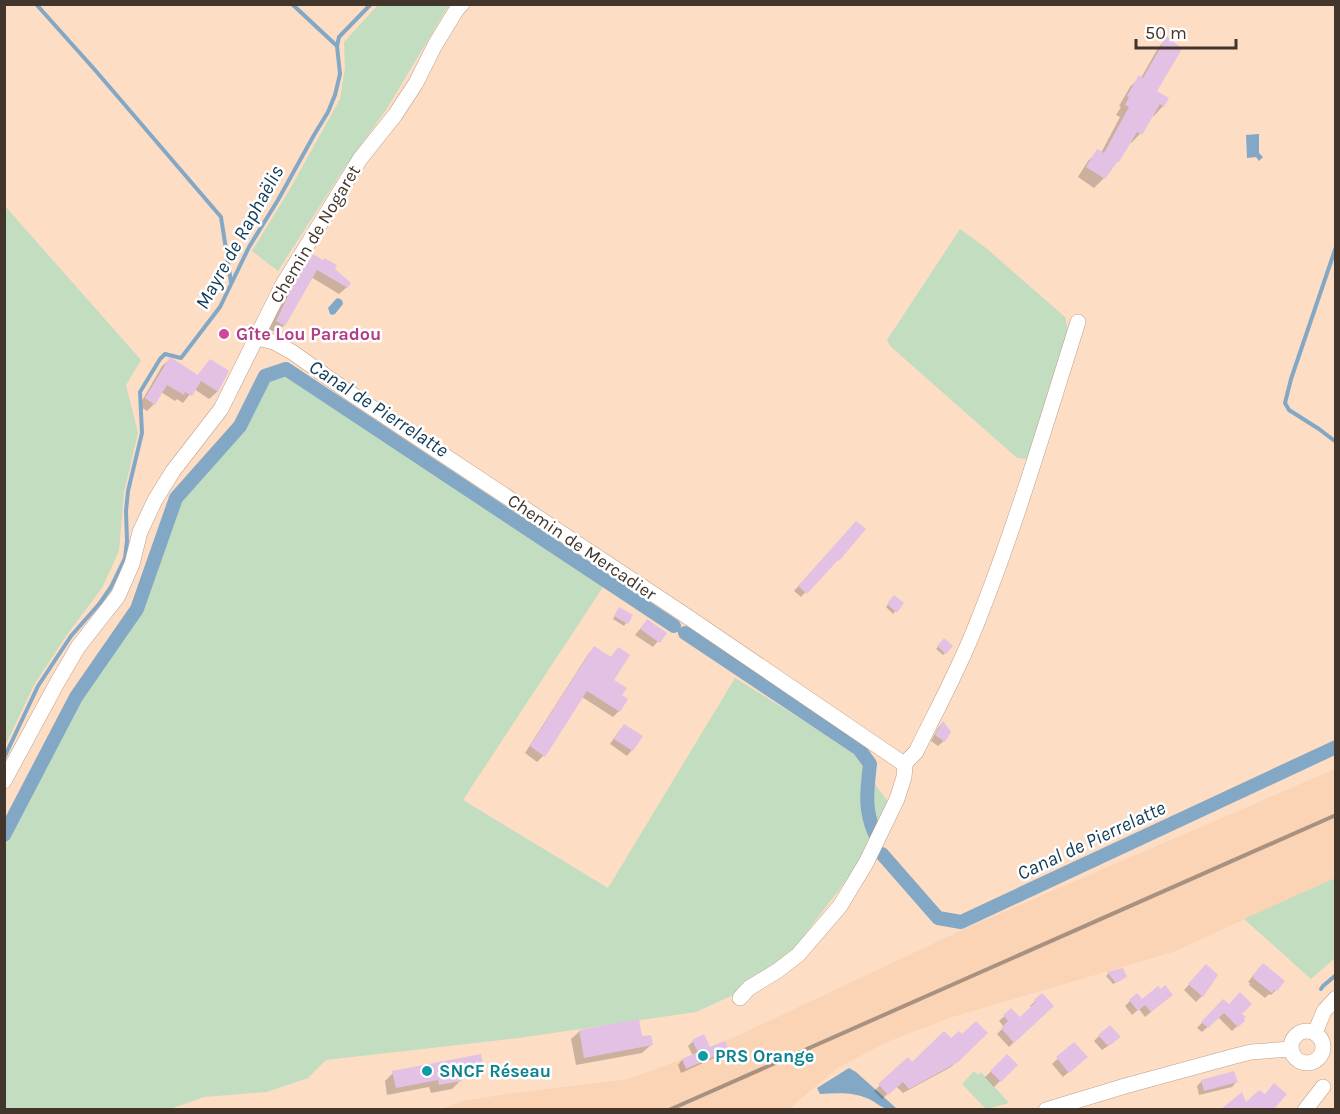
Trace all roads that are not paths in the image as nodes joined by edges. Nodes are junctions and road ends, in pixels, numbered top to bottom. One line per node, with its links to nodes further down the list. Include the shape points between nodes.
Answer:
1 (462, 4): 3 (street, Chemin de Nogaret, via 416,83 360,159 305,248)
2 (1078, 321): 4 (street, via 1014,522 976,626 916,752)
3 (257, 338): 4 (street, Chemin de Mercadier, via 292,352); 5 (street, Chemin de Nogaret, via 222,409 155,500 118,596 78,647)
4 (904, 764): 6 (street, via 897,799 840,906 798,955)
5 (4, 782)
6 (740, 998)
7 (1335, 998): 8 (street, via 1324,1011)
8 (1315, 1033): 9 (street, via 1298,1033); 10 (street, via 1322,1041)
9 (1291, 1048): 10 (street, via 1304,1062); 11 (street, via 1235,1056)
10 (1324, 1057): 12 (street, via 1322,1084)
11 (1046, 1110)
12 (1305, 1110)

